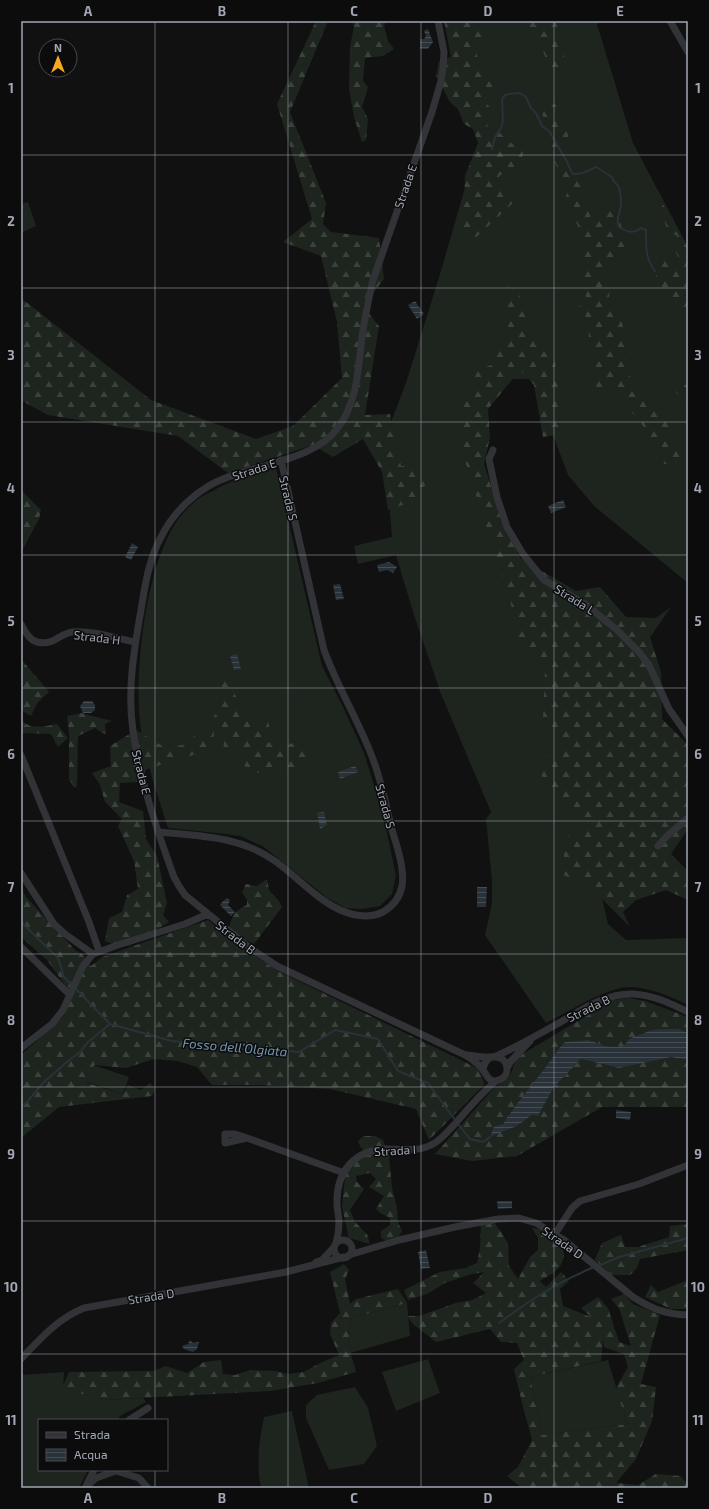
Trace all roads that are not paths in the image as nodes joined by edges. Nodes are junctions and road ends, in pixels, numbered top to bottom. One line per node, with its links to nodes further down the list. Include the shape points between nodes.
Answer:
1 (438, 21): 5 (street, Strada E, via 444,52 444,68 432,112 373,280 352,402 342,423 326,441)
2 (670, 21): 3 (street)
3 (688, 52)
4 (492, 450): 8 (street, Strada L, via 489,459 496,497 507,527 522,554 544,580 590,608 641,654 649,665 669,709)
5 (281, 460): 7 (street, Strada E, via 207,487 185,504 169,523 153,555); 11 (street, Strada S, via 324,650 372,756 395,839 402,872 401,891 396,901 385,911 371,916 353,915 328,903 276,861 252,847 221,838)
6 (21, 624): 7 (street, Strada H, via 36,642 53,641 74,632)
7 (135, 642): 11 (street, Strada E, via 130,685 133,732)
8 (688, 736)
9 (21, 754): 16 (street, via 89,922)
10 (688, 818): 12 (street)
11 (159, 832): 14 (street, Strada E, via 179,886 185,895)
12 (658, 846)
13 (21, 872): 16 (street, via 54,924 62,932)
14 (208, 914): 16 (street, Strada B, via 180,926); 21 (street, Strada B, via 250,948 291,974)
15 (21, 947): 17 (street)
16 (96, 952): 17 (street, via 85,962)
17 (72, 989): 20 (street, via 58,1017)
18 (688, 1012): 19 (street, Strada B, via 655,998 623,994 595,1003)
19 (536, 1035): 22 (street, Strada B); 23 (street, Strada B)
20 (22, 1045)
21 (463, 1054): 22 (street, Strada B); 24 (street, Strada B, via 474,1060)
22 (494, 1057): 23 (street, via 501,1058); 24 (street, via 487,1060)
23 (507, 1068): 25 (street, via 506,1075)
24 (484, 1072): 25 (street, via 489,1079); 26 (street)
25 (496, 1081): 26 (street, Strada I)
26 (482, 1093): 29 (street, Strada I, via 432,1145 367,1152 356,1158)
27 (247, 1138): 29 (street)
28 (688, 1165): 31 (street, via 639,1184 580,1201 572,1208)
29 (344, 1173): 30 (street, Strada I, via 339,1185 337,1203)
30 (339, 1221): 32 (street, Strada I); 33 (street, Strada I)
31 (555, 1234): 34 (street, Strada D, via 531,1221 505,1218); 37 (street, Strada D, via 646,1305 659,1311)
32 (350, 1243): 33 (street, via 341,1240); 34 (street, Strada D, via 362,1247); 35 (street, via 352,1250)
33 (335, 1245): 35 (street, via 336,1254 339,1257); 36 (street, Strada D, via 322,1260)
34 (376, 1246): 35 (street, Strada D)
35 (346, 1256): 36 (street, Strada D)
36 (300, 1269): 38 (street, Strada D, via 84,1308 66,1316 53,1326)
37 (688, 1315)
38 (21, 1359)
39 (148, 1408): 40 (street)
40 (131, 1419)
41 (94, 1471): 42 (street, via 85,1488 96,1478)
42 (115, 1471): 43 (street, via 139,1478)
43 (148, 1488)

